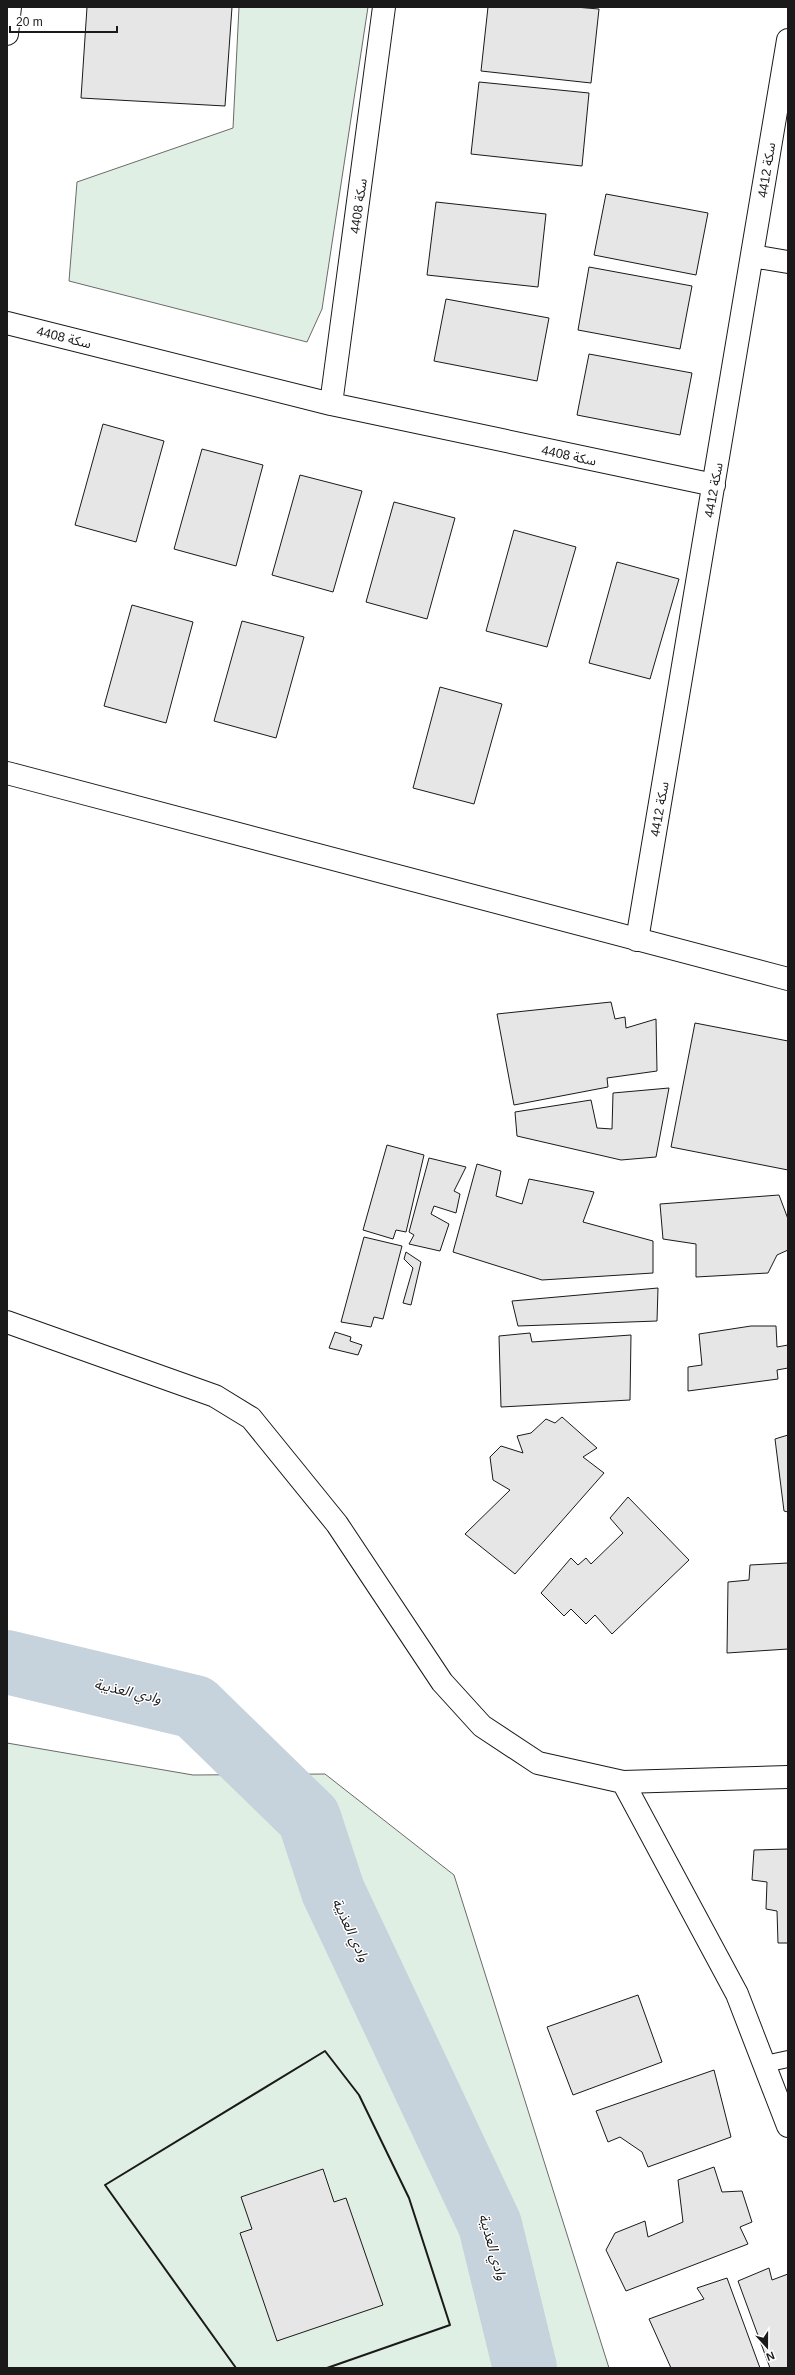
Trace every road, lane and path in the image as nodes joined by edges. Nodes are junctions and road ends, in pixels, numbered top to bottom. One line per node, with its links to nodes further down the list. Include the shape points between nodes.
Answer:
1 (10, 7): 3 (street)
2 (384, 7): 8 (street, سكة 4408)
3 (7, 34)
4 (788, 40): 5 (street, سكة 4412)
5 (752, 256): 6 (street); 9 (street, سكة 4412)
6 (788, 262)
7 (7, 323): 8 (street, سكة 4408)
8 (331, 404): 9 (street, سكة 4408)
9 (714, 485): 11 (street, سكة 4412)
10 (7, 774): 11 (street)
11 (637, 940): 12 (street)
12 (788, 979)
13 (7, 1322): 15 (street, via 215,1396 250,1418 337,1524 442,1682 482,1726 538,1763)
14 (788, 1777): 15 (street)
15 (623, 1782): 17 (street, via 737,1994)
16 (788, 2059): 17 (lane)
17 (765, 2064): 18 (street)
18 (788, 2126)

